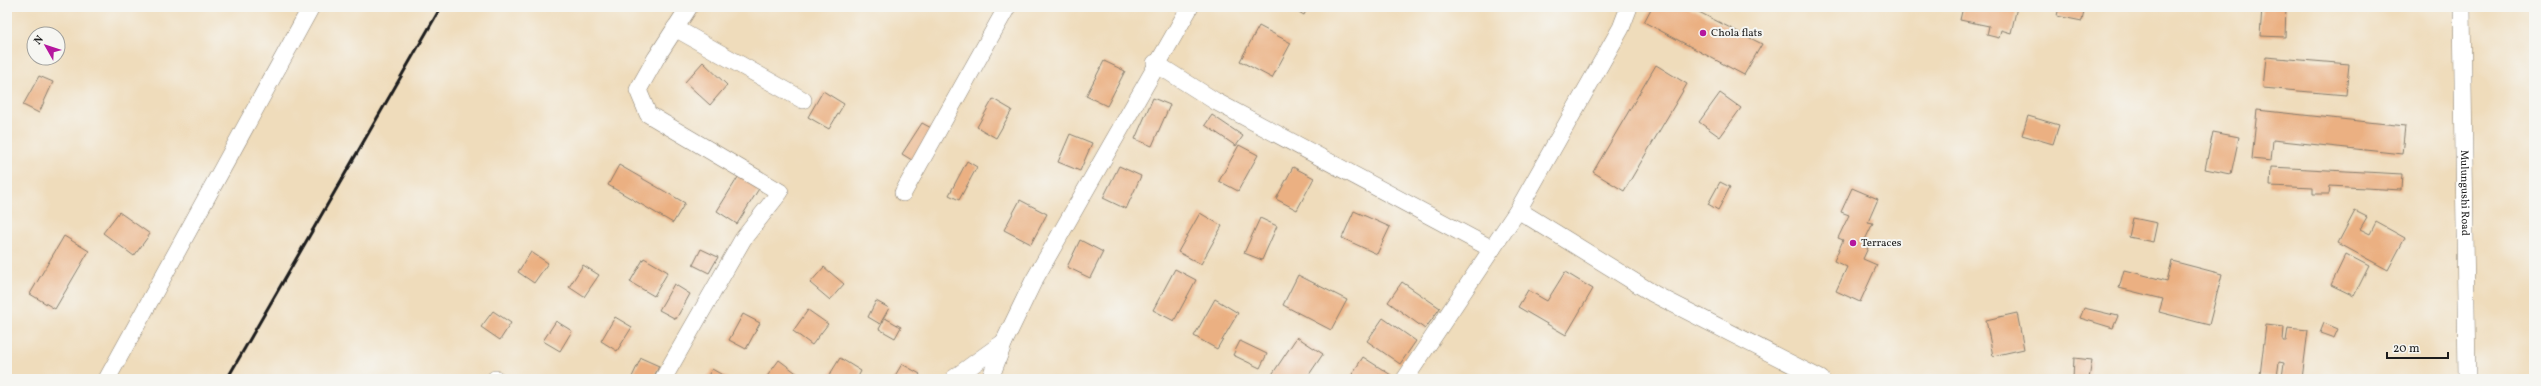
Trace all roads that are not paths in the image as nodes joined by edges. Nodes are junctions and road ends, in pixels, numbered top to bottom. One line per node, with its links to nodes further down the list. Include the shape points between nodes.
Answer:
1 (311, 7): 14 (street)
2 (689, 7): 7 (street)
3 (1007, 7): 10 (street)
4 (1629, 7): 11 (street, via 1621,28)
5 (2462, 7): 20 (street, Mulungushi Road)
6 (1185, 8): 8 (street)
7 (675, 28): 9 (street); 15 (street, via 638,90 648,114 780,192 743,239)
8 (1155, 63): 12 (street, via 1214,101); 13 (street, via 1134,106 1033,282)
9 (803, 100)
10 (903, 193)
11 (1518, 210): 12 (street); 19 (street, via 1654,294)
12 (1492, 250): 18 (street)
13 (1004, 342): 16 (street); 17 (street)
14 (107, 379)
15 (663, 379)
16 (953, 379)
17 (990, 379)
18 (1405, 379)
19 (1821, 379)
20 (2467, 379)

